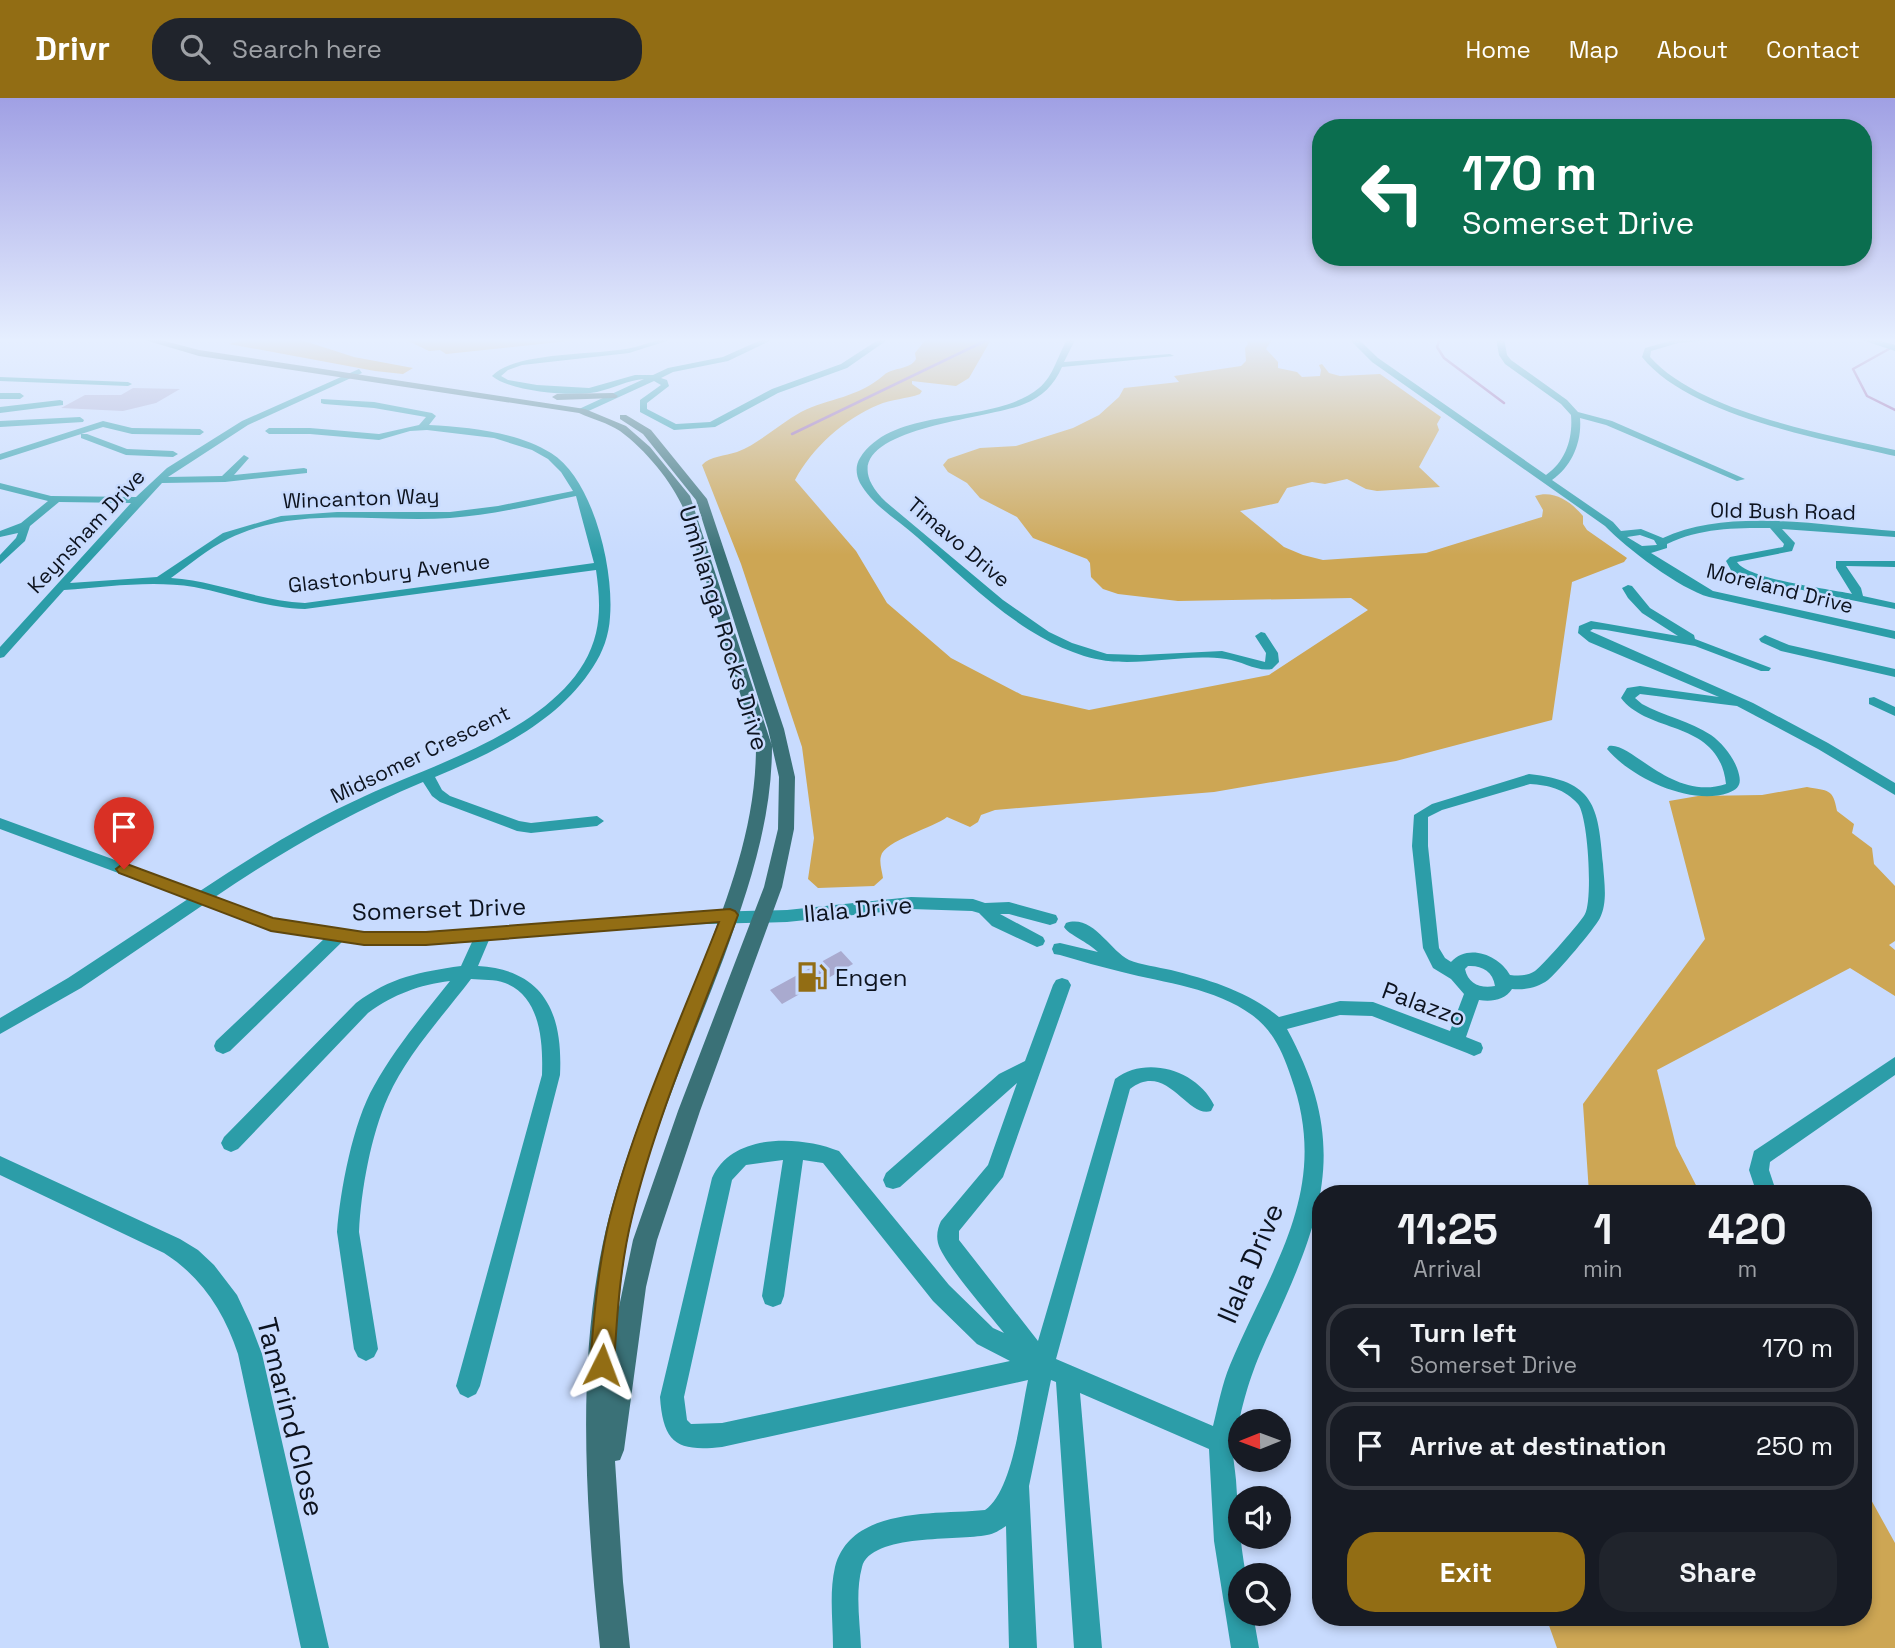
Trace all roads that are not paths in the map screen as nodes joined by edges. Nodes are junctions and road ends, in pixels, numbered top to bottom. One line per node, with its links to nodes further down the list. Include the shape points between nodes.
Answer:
1 (274, 410): 25 (street, Keynsham Drive, via 226,433)
2 (391, 410): 14 (street, via 432,416)
3 (589, 410): 66 (main road, Umhlanga Rocks Drive, via 628,432 684,496 764,746 757,829)
4 (604, 410): 67 (main road, Umhlanga Rocks Drive, via 647,432 695,490 708,517 776,729 787,777 786,829)
5 (644, 410): 6 (street, via 674,427 707,426)
6 (737, 410)
7 (990, 410): 50 (street, Timavo Drive, via 881,442 861,465 864,483 1003,604 1082,652 1135,660 1222,655 1269,666 1273,656)
8 (1446, 410): 27 (street, Moreland Drive)
9 (1570, 410): 11 (street)
10 (1737, 410): 20 (street)
11 (1575, 414): 27 (street, via 1566,461); 28 (street, via 1609,423)
12 (80, 420): 13 (street)
13 (0, 424)
14 (422, 428): 16 (street, Midsomer Crescent, via 376,437); 30 (street, Midsomer Crescent, via 500,436 532,445 556,459)
15 (132, 431): 17 (street); 19 (street); 22 (street, via 104,423)
16 (269, 431)
17 (200, 432)
18 (84, 436): 19 (street)
19 (109, 447): 21 (street)
20 (1895, 453)
21 (173, 454)
22 (0, 457)
23 (244, 458): 26 (street)
24 (304, 471): 26 (street)
25 (159, 480): 26 (street); 32 (street, Keynsham Drive)
26 (225, 480)
27 (1545, 480): 37 (street, Moreland Drive)
28 (1740, 480)
29 (0, 486): 31 (street)
30 (577, 492): 43 (street, Midsomer Crescent, via 591,523); 44 (street, Wincanton Way, via 458,514 312,515 275,520 227,536)
31 (57, 499): 32 (street); 33 (street)
32 (139, 500): 45 (street, Keynsham Drive)
33 (25, 527): 35 (street); 40 (street, via 21,539)
34 (1774, 527): 36 (street, Old Bush Road); 38 (street, Old Bush Road, via 1703,528); 47 (street, via 1790,543 1788,549 1734,559 1736,570)
35 (0, 534)
36 (1895, 534)
37 (1625, 535): 38 (street, via 1647,534); 39 (street, Moreland Drive)
38 (1665, 542): 39 (street, Old Bush Road); 41 (street)
39 (1635, 547): 41 (street, Moreland Drive)
40 (0, 561)
41 (1663, 564): 49 (street, Moreland Drive, via 1683,582 1727,600)
42 (1895, 564): 47 (street, via 1840,563 1857,588)
43 (599, 566): 44 (street, Glastonbury Avenue, via 305,606 272,604); 60 (street, Midsomer Crescent, via 604,634 581,675 524,726)
44 (161, 580): 45 (street, Glastonbury Avenue)
45 (61, 587): 53 (street, Keynsham Drive)
46 (1628, 588): 52 (street, via 1645,608)
47 (1858, 598): 48 (street)
48 (1895, 606)
49 (1895, 635)
50 (1261, 636)
51 (1765, 639): 55 (street)
52 (1698, 643): 54 (street); 57 (street, via 1606,626 1583,629 1593,639 1690,677)
53 (0, 654)
54 (1765, 667)
55 (1895, 673)
56 (1874, 701): 58 (street)
57 (1748, 706): 59 (street, via 1651,690 1629,694 1631,703 1684,725 1722,752 1731,770 1733,786 1727,790 1694,790 1662,781); 61 (street, via 1832,748)
58 (1895, 712)
59 (1614, 749)
60 (427, 776): 62 (street, via 445,799 517,826 542,828); 64 (street, Midsomer Crescent, via 323,822)
61 (1895, 790)
62 (597, 821)
63 (0, 823): 64 (street, Somerset Drive)
64 (200, 898): 71 (street, Somerset Drive, via 271,924); 81 (street, Midsomer Crescent, via 76,984)
65 (985, 909): 67 (street, Ilala Drive, via 911,903); 68 (street, Ilala Drive, via 1009,908); 72 (street, Ilala Drive, via 998,922)
66 (730, 915): 67 (street, Ilala Drive); 70 (street, Somerset Drive); 97 (main road, Umhlanga Rocks Drive, via 642,1148 621,1217 606,1296 599,1411)
67 (764, 915): 97 (main road, Umhlanga Rocks Drive, via 688,1111 645,1240)
68 (1050, 919)
69 (1072, 928): 75 (street, Ilala Drive, via 1092,936)
70 (483, 935): 71 (street, Somerset Drive); 74 (street)
71 (338, 936): 82 (street)
72 (1037, 941)
73 (1060, 949): 75 (street, Ilala Drive)
74 (470, 966): 86 (street, via 416,979 362,1008); 92 (street, via 404,1053 371,1111 348,1232); 95 (street, via 520,984 546,1018 553,1045 551,1075)
75 (1126, 967): 80 (street, Ilala Drive, via 1212,987 1258,1009)
76 (1456, 974): 77 (street, via 1458,964 1477,959 1498,970); 77 (street, via 1439,962 1431,948 1421,815 1529,779 1550,780 1577,794 1589,810 1596,906 1593,916 1542,975 1525,983); 79 (street)
77 (1504, 981): 79 (street, via 1496,993)
78 (1062, 985): 84 (street)
79 (1474, 991): 80 (street, Palazzo, via 1465,1044 1373,1009 1340,1008)
80 (1276, 1025): 96 (street, Ilala Drive, via 1299,1071 1312,1122 1314,1163 1308,1208 1288,1267 1240,1369)
81 (0, 1027)
82 (223, 1046)
83 (1895, 1065): 90 (street, via 1761,1157)
84 (1032, 1067): 89 (street, via 1006,1080); 93 (street, via 996,1170 948,1228 948,1235 953,1251)
85 (1204, 1105): 93 (street, via 1182,1084 1158,1076 1136,1076 1122,1086)
86 (231, 1143)
87 (794, 1152): 91 (street); 93 (street, via 832,1157 941,1293 985,1336); 93 (street, via 751,1154 727,1168 722,1178 671,1397 673,1421 680,1433 722,1435)
88 (0, 1165): 99 (street, Tamarind Close, via 172,1245 206,1273 229,1303 250,1354)
89 (893, 1180)
90 (1763, 1185)
91 (773, 1296)
92 (366, 1349)
93 (1043, 1365): 94 (street); 98 (street)
94 (1068, 1376): 96 (street); 103 (street)
95 (468, 1387)
96 (1221, 1441): 104 (street, Ilala Drive, via 1227,1541)
97 (604, 1485): 100 (main road, Umhlanga Rocks Drive)
98 (1017, 1485): 101 (street, via 1002,1514 989,1522 896,1532 869,1538 856,1548 848,1572); 102 (street)
99 (315, 1648)
100 (615, 1648)
101 (846, 1648)
102 (1023, 1648)
103 (1088, 1648)
104 (1245, 1648)

